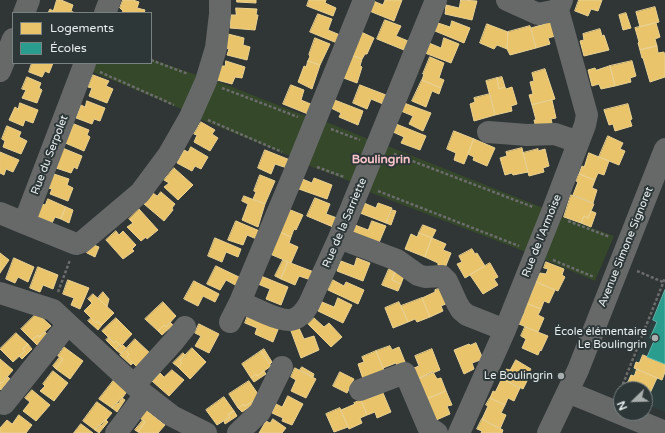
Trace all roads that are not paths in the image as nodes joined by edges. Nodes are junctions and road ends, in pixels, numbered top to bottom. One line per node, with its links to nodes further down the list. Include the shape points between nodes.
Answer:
1 (29, 0): 8 (street)
2 (110, 0): 9 (street)
3 (220, 0): 17 (street, via 216,48 206,81 187,123 169,154 140,193 82,242 76,244)
4 (364, 0): 20 (street)
5 (436, 0): 18 (street, Rue de la Sarriette)
6 (507, 0): 7 (street, via 538,14)
7 (560, 5): 14 (street, Rue de l'Armoise, via 587,115)
8 (24, 12)
9 (105, 12)
10 (12, 41): 12 (street)
11 (85, 64): 17 (street, Rue du Serpolet)
12 (0, 71)
13 (488, 132): 14 (street, via 555,134)
14 (578, 142): 24 (street, Rue de l'Armoise)
15 (665, 149): 28 (street, Avenue Simone Signoret)
16 (0, 213): 17 (street)
17 (24, 223)
18 (339, 238): 20 (street, Rue de la Sarriette, via 309,304 299,317 282,320); 24 (street, via 397,260 418,275 442,276 461,310 467,315)
19 (0, 293): 22 (street, via 53,310)
20 (240, 302): 21 (street)
21 (230, 322)
22 (68, 324): 26 (street); 29 (street)
23 (185, 327): 26 (street)
24 (505, 330): 35 (street, Rue de l'Armoise)
25 (282, 367): 33 (street, via 260,412)
26 (139, 390): 31 (street); 32 (street, via 172,416)
27 (360, 390): 34 (street, via 405,373 428,426)
28 (568, 392): 30 (street); 36 (street, Avenue Simone Signoret)
29 (4, 404)
30 (665, 432)
31 (116, 433)
32 (206, 433)
33 (238, 433)
34 (437, 433)
35 (459, 433)
36 (548, 433)

